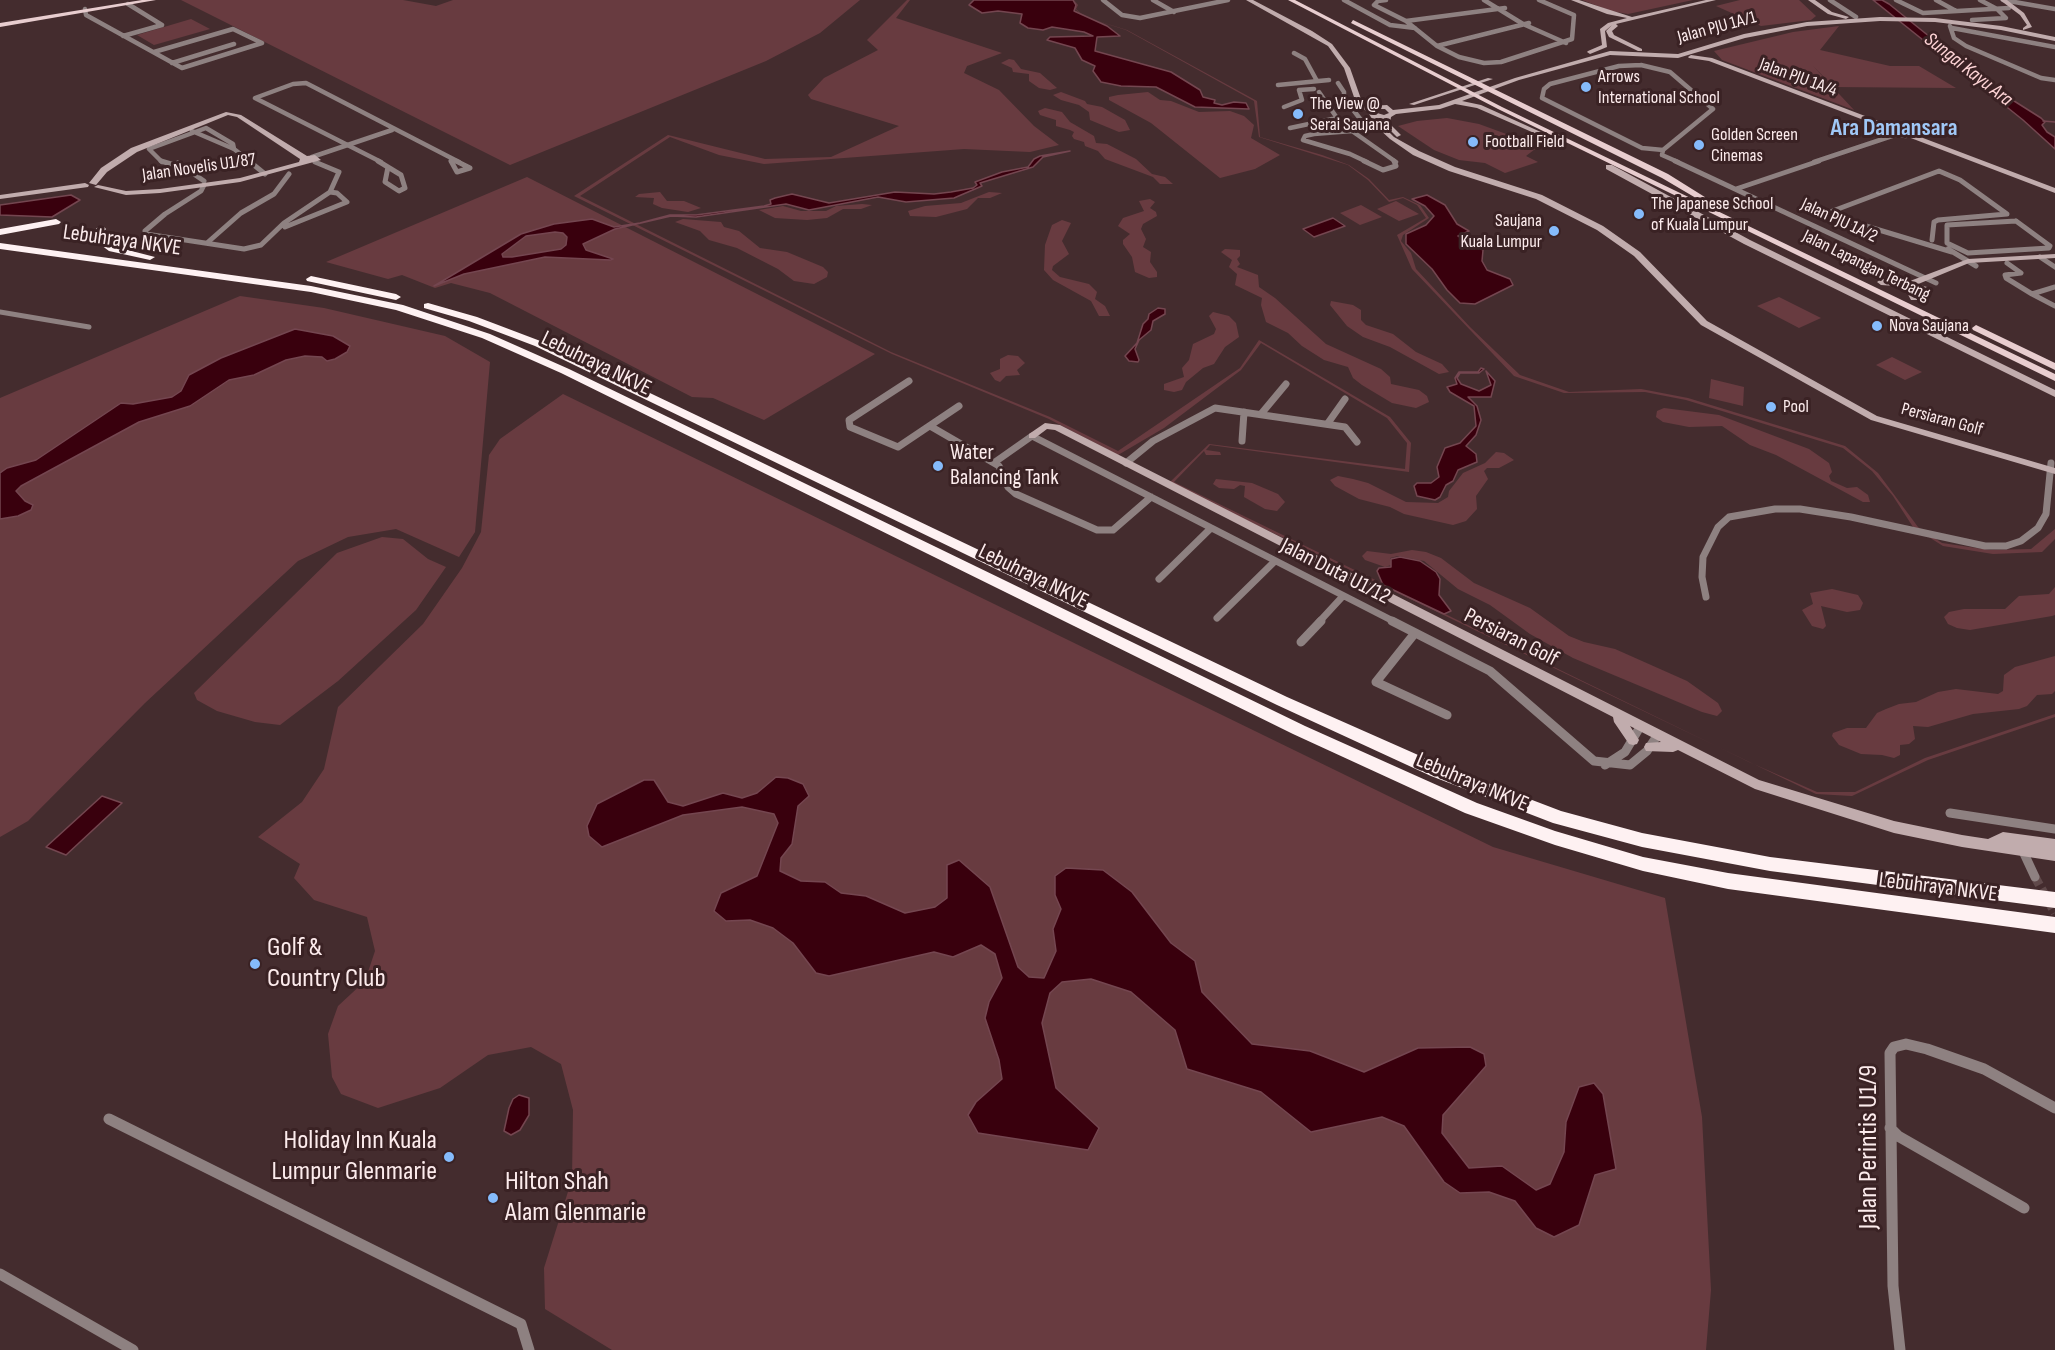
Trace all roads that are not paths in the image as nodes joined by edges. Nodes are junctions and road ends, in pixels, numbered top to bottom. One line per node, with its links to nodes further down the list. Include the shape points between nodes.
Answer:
1 (138, 0): 36 (main road)
2 (153, 0): 30 (main road)
3 (1103, 0): 38 (street, via 1132,17)
4 (1153, 0): 38 (street)
5 (1195, 0): 31 (street)
6 (1228, 0): 31 (street)
7 (1248, 0): 69 (street, Persiaran Golf)
8 (1257, 0): 69 (street, Persiaran Golf, via 1320,32)
9 (1281, 0): 76 (main road)
10 (1291, 0): 76 (main road)
11 (1300, 0): 76 (main road)
12 (1306, 0): 76 (main road)
13 (1344, 0): 57 (street, via 1390,25)
14 (1386, 0): 47 (street, via 1374,5)
15 (1484, 0): 33 (street)
16 (1491, 0): 33 (street)
17 (1539, 0): 63 (street, via 1574,15 1574,36)
18 (1564, 0): 55 (street, via 1597,14)
19 (1574, 0): 41 (street, via 1615,15)
20 (1713, 0): 41 (street)
21 (1803, 0): 52 (street, via 1822,15 1820,20)
22 (1811, 0): 43 (street, via 1830,13)
23 (1830, 0): 44 (street)
24 (1896, 0): 42 (street)
25 (1936, 0): 37 (street)
26 (1980, 0): 34 (street)
27 (1994, 0): 32 (street)
28 (2003, 0): 35 (street); 56 (street, via 2016,8)
29 (2021, 0): 35 (street)
30 (128, 4): 36 (main road); 60 (street, via 160,24)
31 (1204, 5): 38 (street)
32 (2008, 8): 34 (street); 56 (street)
33 (1502, 9): 47 (street); 50 (street); 51 (street)
34 (1997, 9): 37 (street); 46 (street, via 2006,18)
35 (2055, 9): 40 (street)
36 (85, 10): 49 (main road); 60 (street, via 86,15)
37 (1956, 11): 39 (street); 46 (street)
38 (1174, 12)
39 (1948, 12): 42 (street); 53 (street)
40 (2055, 15)
41 (1645, 16): 55 (street); 62 (street, via 1615,26 1610,34 1628,46 1656,53 1676,54)
42 (1922, 16): 45 (street, Jalan PJU 1A/1); 53 (street, Jalan PJU 1A/1)
43 (1846, 17): 44 (street); 48 (street)
44 (1856, 17): 45 (street)
45 (1881, 19): 48 (street, Jalan PJU 1A/1)
46 (1972, 20): 54 (street)
47 (1406, 21): 57 (street)
48 (1832, 22): 52 (street, Jalan PJU 1A/1)
49 (0, 23)
50 (1529, 23): 51 (street); 63 (street)
51 (1523, 24): 63 (street); 65 (street)
52 (1807, 24): 62 (street, Jalan PJU 1A/1)
53 (1951, 25): 54 (street, Jalan PJU 1A/1); 58 (street); 66 (street); 79 (street, via 1954,38 1966,46 2041,78)
54 (1993, 26): 58 (street, Jalan PJU 1A/1)
55 (1603, 27): 75 (street, via 1606,45 1602,48)
56 (2027, 27): 58 (street); 61 (street)
57 (1415, 28): 65 (street)
58 (2001, 28): 61 (street, Jalan PJU 1A/1)
59 (215, 34): 64 (street); 68 (street, via 233,29 262,43); 70 (street)
60 (121, 35): 70 (street)
61 (2055, 37)
62 (1726, 42): 67 (street, Jalan PJU 1A/1)
63 (1568, 43): 65 (street, via 1493,63 1465,59)
64 (234, 44): 68 (street); 73 (street)
65 (1437, 45)
66 (2055, 47)
67 (1710, 48): 72 (street, Jalan PJU 1A/1); 74 (street, Jalan PJU 1A/4, via 1714,57)
68 (243, 49): 73 (street, via 182,68)
69 (1338, 50): 77 (street, Persiaran Golf); 94 (street, Persiaran Golf, via 1356,70 1364,99)
70 (154, 52): 73 (street)
71 (1294, 52): 80 (street, via 1305,58)
72 (1678, 56): 74 (street, Jalan PJU 1A/4, via 1707,58); 78 (street, Jalan PJU 1A/1, via 1611,53)
73 (172, 63)
74 (1728, 67): 100 (street, Jalan PJU 1A/4); 102 (street, Jalan PJU 1A/4, via 1887,125)
75 (1500, 76): 76 (street); 83 (street)
76 (1446, 78): 83 (main road); 87 (main road); 88 (street); 91 (main road)
77 (1351, 79): 82 (street); 94 (street, Persiaran Golf, via 1358,100)
78 (1517, 79): 86 (street, Jalan PJU 1A/1); 91 (street, via 1498,89)
79 (2055, 80)
80 (1317, 81): 81 (street); 84 (street)
81 (1330, 81): 82 (street); 85 (street)
82 (1339, 81): 99 (street, via 1344,98 1361,120)
83 (1474, 84): 86 (main road); 87 (street)
84 (1278, 86)
85 (1319, 89): 93 (street, via 1298,91 1302,100); 96 (street, via 1337,118)
86 (1484, 89): 89 (street, Jalan PJU 1A/1); 91 (main road)
87 (1455, 91): 88 (street); 89 (main road)
88 (1439, 97): 95 (street)
89 (1466, 97): 90 (street, Jalan PJU 1A/1); 92 (main road)
90 (1455, 102): 95 (street, Jalan PJU 1A/1); 101 (street, via 1479,106)
91 (1504, 104): 92 (main road, via 1485,97 1479,101); 123 (main road, Jalan Lapangan Terbang); 140 (main road, Jalan Lapangan Terbang)
92 (1482, 105): 101 (main road)
93 (1284, 107)
94 (1372, 110): 95 (street); 146 (street, Persiaran Golf, via 1380,127 1416,153 1539,197 1600,228 1637,254)
95 (1391, 112): 146 (street, Persiaran Golf, via 1387,124 1399,137 1433,156 1543,194 1604,224 1651,259)
96 (1290, 128)
97 (392, 130): 105 (street); 105 (street, via 304,82 256,96 301,126); 110 (street, via 432,147)
98 (192, 131): 103 (street, via 208,128); 104 (street); 115 (street, via 149,149 163,163 181,167)
99 (1352, 131): 99 (street, via 1396,162 1396,166 1383,170 1302,138)
100 (1894, 133): 102 (street, Jalan PJU 1A/4); 117 (street)
101 (1541, 134): 112 (main road)
102 (1906, 136): 118 (street, Jalan PJU 1A/4)
103 (228, 140): 104 (street); 107 (street)
104 (220, 143): 107 (street)
105 (346, 146): 109 (street); 111 (street)
106 (1642, 148): 108 (street); 108 (street, Jalan PJU 1A/2, via 1546,102 1542,98 1544,88 1619,66 1641,65 1678,77 1713,109); 117 (street, Jalan PJU 1A/2)
107 (234, 149): 113 (street)
108 (1663, 150): 117 (street, Jalan PJU 1A/2, via 1665,157)
109 (310, 160): 113 (street, Jalan Novelis U1/87); 116 (street, via 233,114 134,150 104,170); 119 (street, via 339,172)
110 (451, 161)
111 (388, 167): 111 (street, via 401,175 405,188 399,190 386,182)
112 (1609, 167): 123 (main road); 153 (street, via 1728,232)
113 (265, 174): 115 (street, Jalan Novelis U1/87)
114 (289, 174): 130 (street, via 279,190 231,221)
115 (204, 183): 116 (street, Jalan Novelis U1/87, via 126,193); 130 (street, via 201,191 145,231 152,236)
116 (90, 186): 120 (street, Jalan Novelis U1/87)
117 (1734, 190): 141 (street, Jalan PJU 1A/2)
118 (2055, 191)
119 (330, 192): 121 (street, via 338,193 347,202); 122 (street)
120 (0, 198)
121 (303, 219): 122 (street); 126 (street)
122 (289, 220): 126 (street)
123 (1732, 220): 150 (main road, Jalan Lapangan Terbang)
124 (56, 222): 127 (highway)
125 (101, 229): 136 (highway, via 94,236 113,249)
126 (277, 230): 130 (street, via 261,245 249,249)
127 (0, 232)
128 (0, 238): 136 (highway, Lebuhraya NKVE)
129 (1932, 240): 131 (street); 131 (street, via 1934,222 1938,220 2007,214 1960,180 1939,171 1830,212); 133 (street)
130 (207, 243)
131 (1924, 243): 133 (street)
132 (0, 246): 190 (highway, Lebuhraya NKVE, via 311,289 399,308 486,336 1299,730 1511,824 1602,853 1687,874)
133 (1952, 252): 138 (street)
134 (2055, 256): 137 (street)
135 (2006, 258): 135 (street, via 1994,252 1968,254 1947,243 1947,225 2016,221 2050,246); 137 (street); 138 (street); 143 (street, via 2021,273 2005,274 2006,278)
136 (159, 259): 189 (highway, Lebuhraya NKVE, via 348,285 517,335 1282,701 1437,771 1559,818 1642,840 1770,864)
137 (2047, 259): 139 (street)
138 (1972, 263): 141 (street)
139 (2055, 267)
140 (1881, 282): 141 (street); 144 (main road, Jalan Lapangan Terbang)
141 (1929, 282): 144 (street, via 1910,291)
142 (2055, 287): 143 (street)
143 (2032, 294): 145 (street)
144 (1914, 298): 149 (main road, Jalan Lapangan Terbang)
145 (2055, 306)
146 (1694, 309): 165 (street, Persiaran Golf, via 1714,329 1885,423)
147 (0, 312): 148 (street)
148 (89, 327)
149 (2055, 367)
150 (2055, 378)
151 (909, 381): 159 (street, via 848,423 894,447 902,446)
152 (1286, 384): 157 (street)
153 (2055, 396)
154 (1345, 399): 158 (street)
155 (959, 406): 159 (street)
156 (1244, 412): 157 (street); 161 (street); 164 (street, via 1212,409 1153,441)
157 (1261, 414): 158 (street)
158 (1328, 423): 162 (street, via 1345,427)
159 (930, 426): 163 (street)
160 (1032, 436): 163 (street); 164 (street, Persiaran Golf, via 1045,426 1057,427); 166 (street, Jalan Duta U1/12)
161 (1242, 441)
162 (1357, 442)
163 (995, 462): 166 (street, via 1016,494 1106,532)
164 (1126, 463): 175 (street, Persiaran Golf)
165 (2053, 467): 171 (street, via 2046,514 2038,528 2006,546 1984,546 1800,509 1729,517 1718,527 1703,557)
166 (1150, 497): 167 (street, Jalan Duta U1/12)
167 (1211, 528): 168 (street, Jalan Duta U1/12); 169 (street)
168 (1275, 561): 170 (street, Jalan Duta U1/12); 172 (street)
169 (1159, 579)
170 (1343, 596): 173 (street, Jalan Duta U1/12); 174 (street)
171 (1706, 597)
172 (1217, 618)
173 (1415, 633): 176 (street, via 1376,682); 182 (street, Jalan Duta U1/12, via 1490,671 1588,758)
174 (1301, 642)
175 (1607, 710): 177 (street, Persiaran Golf); 178 (street)
176 (1447, 715)
177 (1640, 727): 178 (street); 179 (street, Persiaran Golf)
178 (1633, 740): 180 (street)
179 (1653, 741): 181 (street); 185 (street, via 1791,797 1962,841)
180 (1625, 752): 181 (street); 182 (street)
181 (1638, 760): 182 (street, via 1620,766)
182 (1604, 765)
183 (1950, 813): 184 (street)
184 (2055, 829)
185 (2020, 845): 186 (street); 187 (street); 188 (street)
186 (2055, 845)
187 (2055, 855)
188 (2035, 877)
189 (2055, 900)
190 (2055, 925)
191 (2055, 1108): 193 (street, Jalan Perintis U1/9, via 1984,1069 1906,1044 1894,1047 1890,1053)
192 (109, 1119): 197 (street, via 520,1324)
193 (1890, 1128): 194 (street); 198 (street, Jalan Perintis U1/9, via 1893,1286)
194 (2024, 1208)
195 (0, 1274): 196 (street)
196 (133, 1350)
197 (529, 1350)
198 (1900, 1350)

